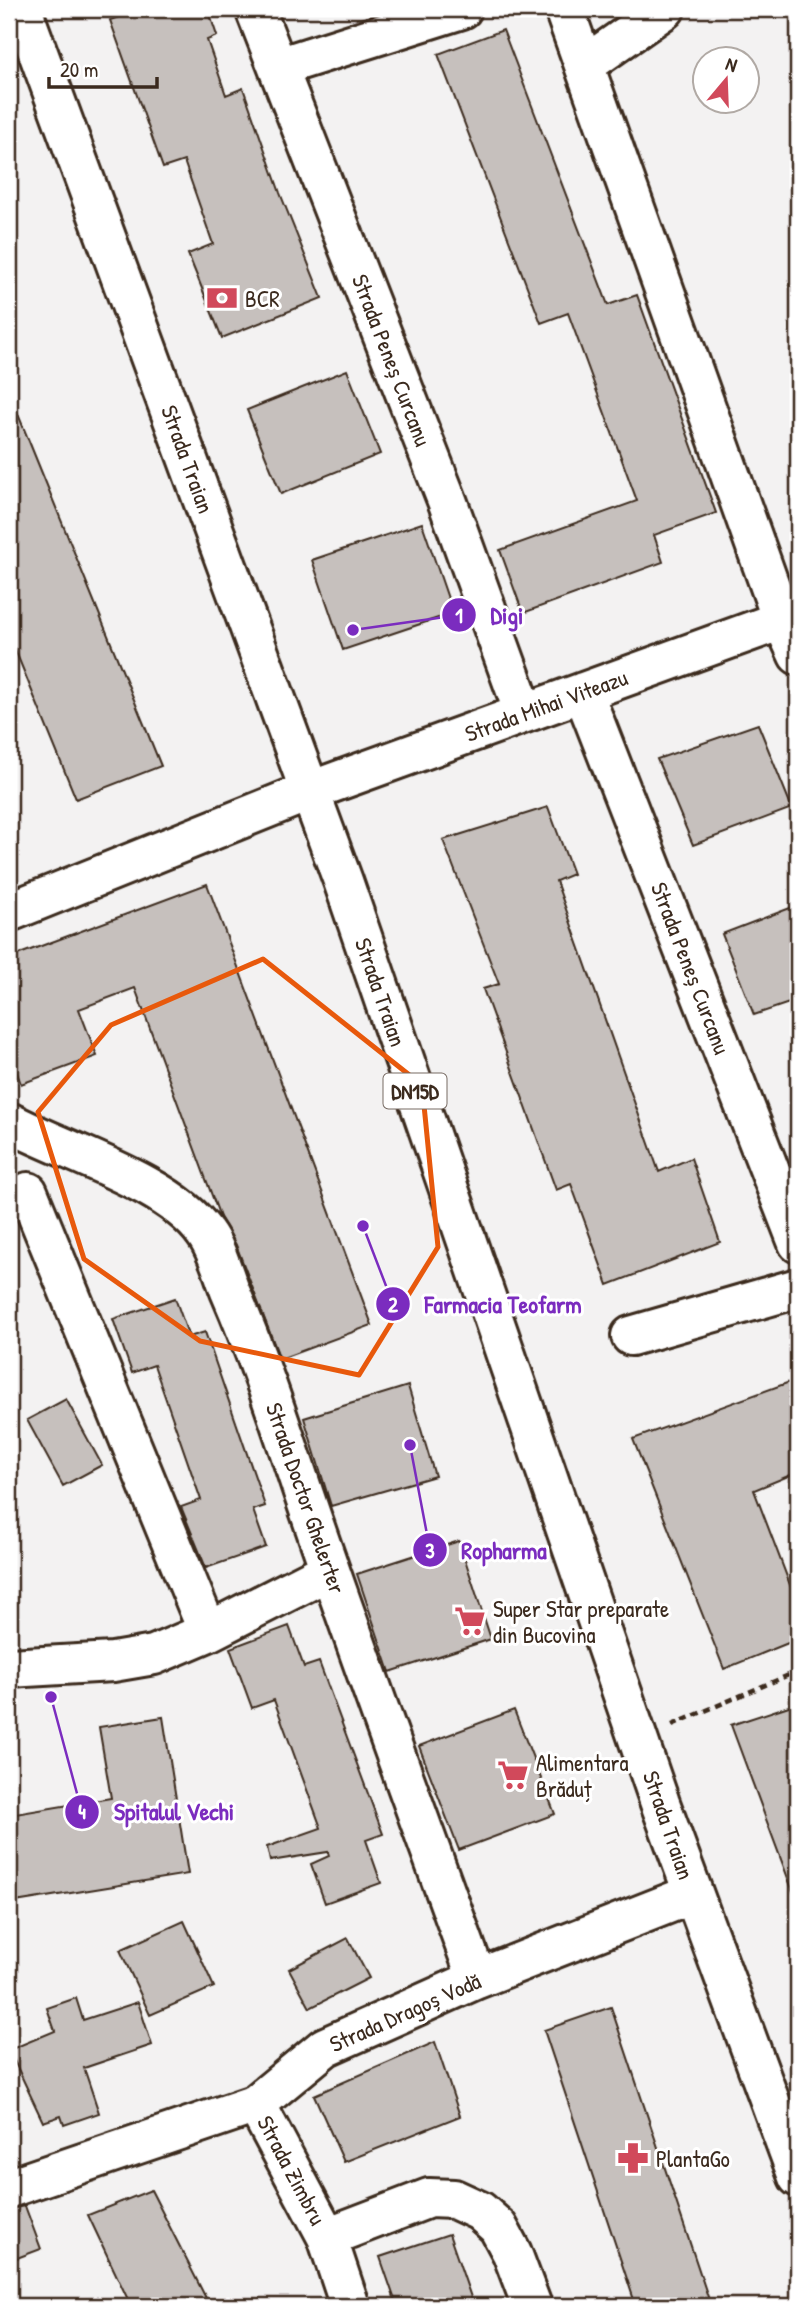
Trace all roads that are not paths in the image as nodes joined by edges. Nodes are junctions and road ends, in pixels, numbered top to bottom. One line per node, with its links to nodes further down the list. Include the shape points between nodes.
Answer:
1 (22, 9): 12 (street, Strada Traian / DN15D)
2 (255, 9): 7 (street, Strada Peneș Curcanu)
3 (462, 9): 7 (street)
4 (564, 9): 6 (street)
5 (665, 9): 6 (street)
6 (585, 65): 8 (street)
7 (278, 68): 11 (street, Strada Peneș Curcanu, via 448,503)
8 (782, 620): 9 (street); 10 (street, Strada Mihai Viteazu)
9 (798, 655)
10 (583, 692): 11 (street, Strada Mihai Viteazu); 17 (street, Strada Peneș Curcanu)
11 (524, 713): 12 (street, Strada Mihai Viteazu)
12 (310, 791): 13 (street, Strada Mihai Viteazu); 23 (street, Strada Traian / DN15D)
13 (9, 912)
14 (9, 1122): 15 (street, Strada Doctor Ghelerter)
15 (42, 1140): 16 (street); 20 (street, Strada Doctor Ghelerter, via 158,1192 184,1209 206,1234 255,1350)
16 (19, 1200): 21 (street)
17 (798, 1243)
18 (798, 1288): 19 (street)
19 (631, 1336)
20 (330, 1570): 21 (street); 24 (street, Strada Doctor Ghelerter)
21 (208, 1632): 22 (street, via 127,1659)
22 (9, 1668)
23 (693, 1894): 24 (street, Strada Dragoș Vodă); 26 (street, Strada Traian / DN15D)
24 (477, 1979): 25 (street, Strada Dragoș Vodă, via 325,2047)
25 (256, 2104): 27 (street, Strada Dragoș Vodă); 28 (street, Strada Zimbru)
26 (798, 2177)
27 (9, 2188)
28 (327, 2237): 29 (street, Strada Zimbru); 30 (street, Strada Zimbru, via 429,2198 453,2199 480,2211 498,2227)
29 (350, 2306)
30 (531, 2306)

